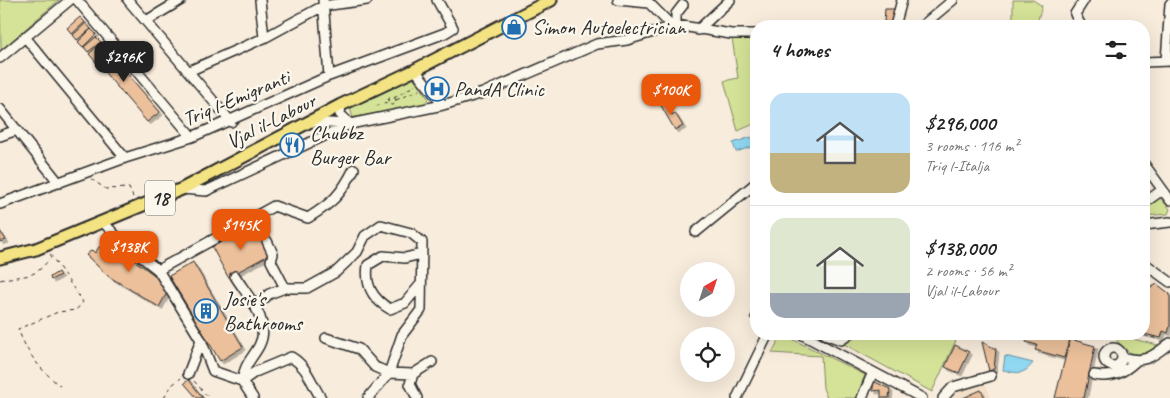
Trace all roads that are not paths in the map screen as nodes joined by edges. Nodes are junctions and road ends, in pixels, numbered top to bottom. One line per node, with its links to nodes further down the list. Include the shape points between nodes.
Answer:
1 (70, 0): 24 (street)
2 (78, 0): 40 (street)
3 (128, 0): 20 (street)
4 (181, 0): 20 (street)
5 (260, 0): 25 (street)
6 (367, 0): 14 (street)
7 (437, 0): 31 (street, Triq l-Emigranti, via 453,28)
8 (551, 0): 29 (main road, Vjal il-Labour / 18)
9 (618, 0): 21 (street, via 649,3)
10 (729, 0): 22 (street)
11 (902, 0): 17 (street)
12 (953, 0): 18 (street)
13 (1084, 0): 19 (street, via 1075,14)
14 (323, 3): 25 (street); 31 (street)
15 (1170, 4): 27 (street)
16 (683, 5): 21 (street, via 676,14)
17 (897, 20)
18 (929, 20)
19 (1078, 20)
20 (146, 21): 30 (street)
21 (674, 25): 22 (street); 33 (street, via 627,40 597,44 483,93)
22 (698, 30): 23 (street)
23 (750, 34)
24 (25, 37): 26 (street); 41 (street)
25 (264, 38): 30 (street)
26 (0, 58)
27 (1168, 61): 28 (street)
28 (1150, 62)
29 (414, 70): 32 (main road, Vjal il-Labour / 18); 33 (street)
30 (189, 71): 35 (street)
31 (329, 76): 35 (street, Triq l-Emigranti)
32 (341, 105): 36 (main road, Vjal il-Labour / 18); 37 (street, via 340,114)
33 (443, 105): 37 (street)
34 (0, 109): 38 (street)
35 (231, 122): 40 (street, Triq l-Emigranti)
36 (312, 122): 37 (street); 46 (main road, Vjal il-Labour / 18)
37 (350, 124): 46 (street, via 206,191)
38 (17, 130): 39 (street); 44 (street)
39 (0, 136)
40 (192, 137): 41 (street, Triq l-Emigranti)
41 (125, 158): 44 (street, Triq l-Emigranti)
42 (354, 169): 59 (street, via 343,191 308,218 274,206)
43 (1150, 173): 47 (street)
44 (59, 183): 50 (street, Triq l-Emigranti)
45 (750, 188): 54 (street)
46 (182, 189): 51 (main road, Vjal il-Labour / 18)
47 (1162, 190): 48 (street); 49 (street)
48 (1150, 199)
49 (1170, 200)
50 (0, 204)
51 (102, 222): 57 (main road, Vjal il-Labour / 18, via 48,244); 59 (street)
52 (1170, 222): 53 (street)
53 (1150, 224)
54 (696, 232)
55 (267, 241): 63 (street, via 273,254 270,261)
56 (421, 254): 62 (street); 62 (street, via 405,258 383,256 368,265 366,278 372,294 380,304 390,309 405,303); 63 (street, via 422,242 411,232 381,225 365,236 357,252 336,272 307,288)
57 (0, 258)
58 (1150, 267): 61 (street)
59 (158, 270): 66 (street)
60 (235, 276): 64 (street)
61 (1170, 282)
62 (421, 284): 77 (street, via 421,310 402,335)
63 (285, 288): 64 (street, via 269,294)
64 (254, 307): 81 (street, via 262,320 264,335 245,365)
65 (326, 338): 77 (street, via 360,349 375,367)
66 (201, 340): 76 (street); 81 (street, via 213,371)
67 (765, 340): 86 (street)
68 (813, 340): 71 (street)
69 (841, 340): 71 (street)
70 (1166, 341): 73 (street, via 1149,359)
71 (836, 352): 75 (street)
72 (1122, 357): 73 (street)
73 (1136, 361): 79 (street, via 1117,375)
74 (432, 362): 78 (street)
75 (873, 372): 87 (street); 88 (street)
76 (188, 374)
77 (389, 374): 78 (street); 82 (street)
78 (413, 374): 85 (street, via 410,384)
79 (1094, 375)
80 (991, 376): 89 (street, via 953,387)
81 (242, 381): 83 (street); 84 (street, via 291,357 307,370)
82 (372, 397)
83 (253, 398)
84 (321, 398)
85 (417, 398)
86 (737, 398)
87 (862, 398)
88 (922, 398)
89 (943, 398)

